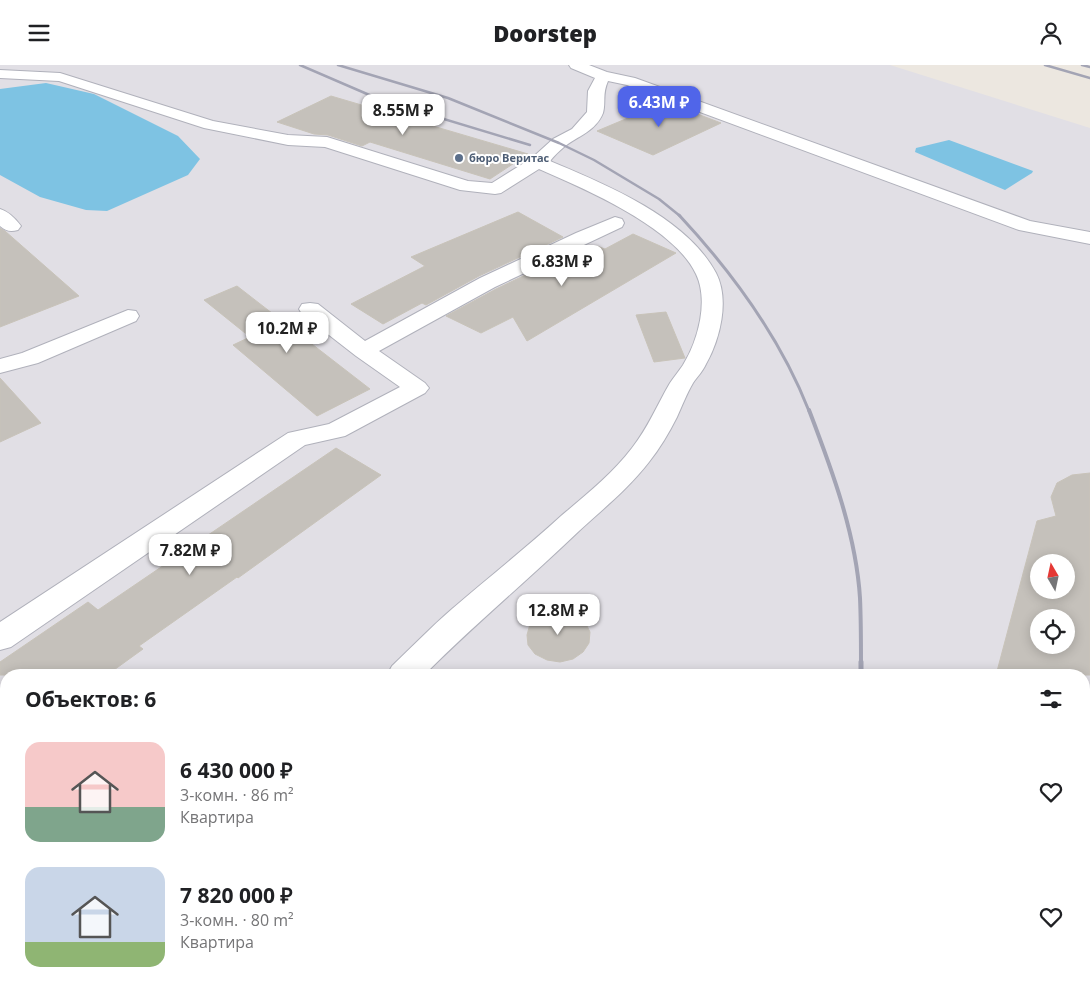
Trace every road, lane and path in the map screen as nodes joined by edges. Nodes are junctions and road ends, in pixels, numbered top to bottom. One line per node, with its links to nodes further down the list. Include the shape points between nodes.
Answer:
1 (24, 65): 3 (lane)
2 (576, 65): 4 (lane)
3 (1, 74): 5 (lane, via 60,77 210,125 288,140 327,141 466,186 494,189)
4 (603, 76): 5 (lane, via 596,91 595,112 588,123); 7 (lane, via 630,81 1026,226)
5 (538, 162): 13 (lane, via 577,178 637,211 693,253 707,274 713,297 707,333 696,363 683,380 648,446 615,484 462,618)
6 (615, 223): 10 (lane, via 413,321)
7 (1090, 238)
8 (310, 309): 10 (lane)
9 (128, 316): 11 (lane, via 30,358)
10 (364, 351): 12 (lane, via 416,388 336,430 297,439)
11 (0, 366)
12 (0, 638)
13 (409, 669)

